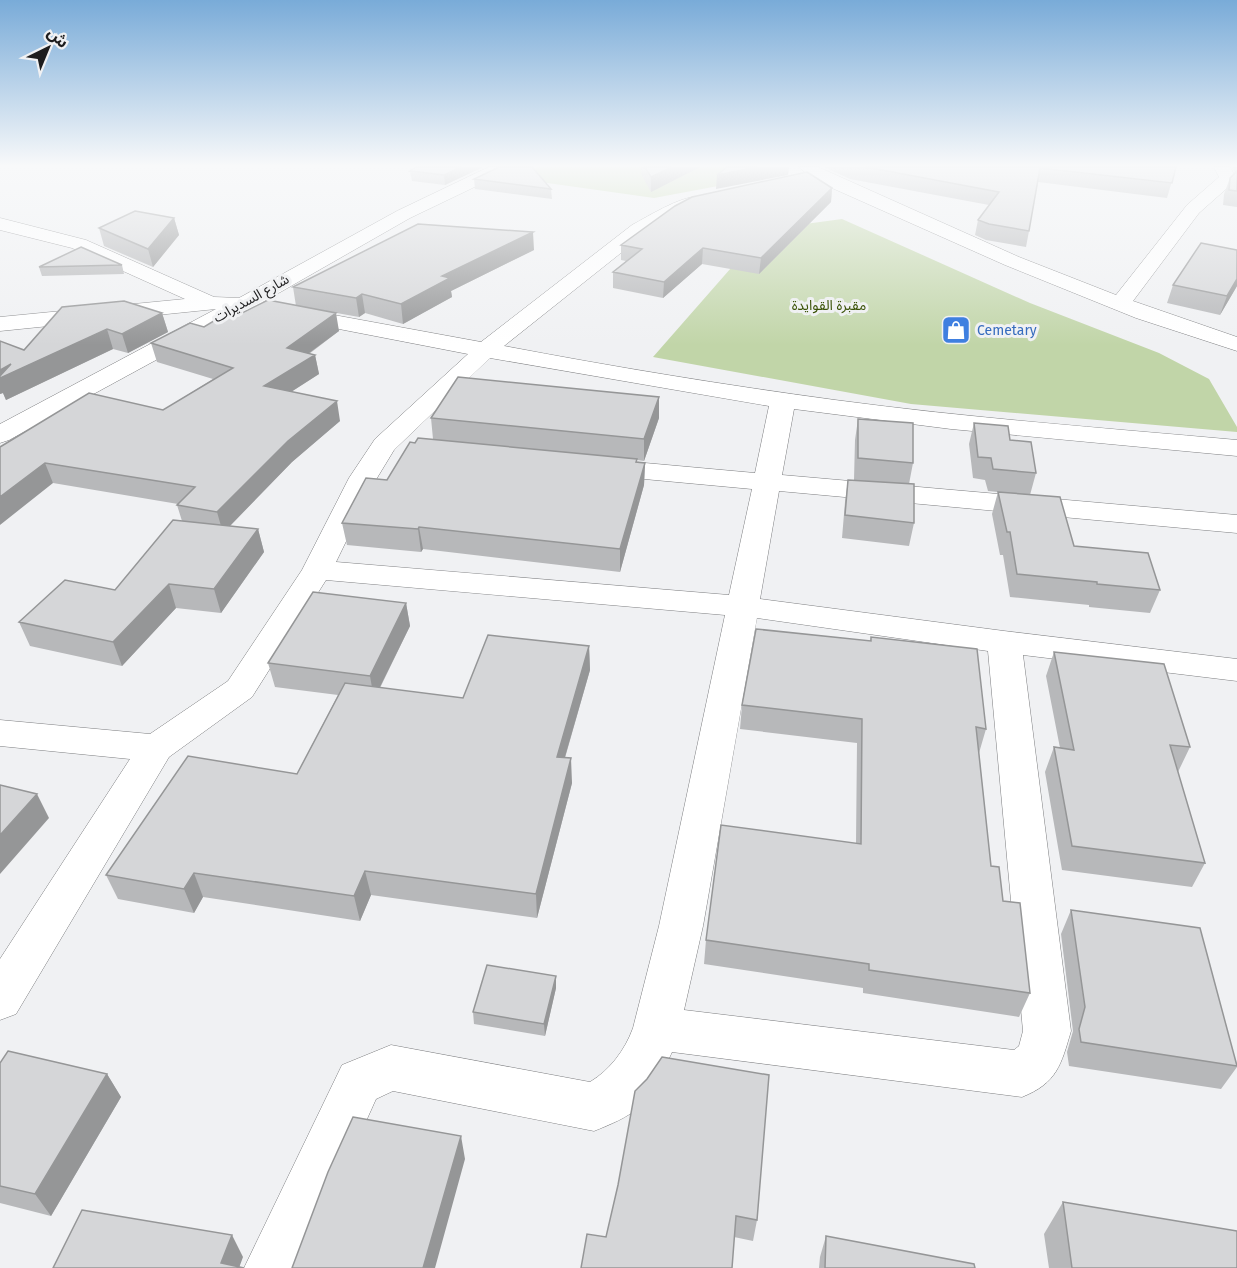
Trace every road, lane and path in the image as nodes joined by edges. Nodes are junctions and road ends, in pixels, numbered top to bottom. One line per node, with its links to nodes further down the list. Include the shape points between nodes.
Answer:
1 (9, 226): 6 (street, via 79,244)
2 (385, 226): 7 (street, شارع السديرات)
3 (644, 226): 11 (street)
4 (929, 226): 8 (street)
5 (1180, 226): 8 (street)
6 (213, 303): 7 (street); 9 (street)
7 (242, 304): 11 (street); 13 (street, شارع السديرات)
8 (1120, 304): 10 (street)
9 (0, 324)
10 (1237, 344)
11 (485, 350): 12 (street); 14 (street)
12 (783, 400): 15 (street, via 1001,427); 18 (street)
13 (0, 435)
14 (384, 445): 16 (street); 20 (street, via 363,478)
15 (1237, 448)
16 (420, 449)
17 (574, 464): 18 (street)
18 (765, 483): 19 (street); 21 (street)
19 (1237, 524)
20 (318, 570): 21 (street); 25 (street, via 240,689)
21 (741, 606): 22 (street); 27 (street, via 681,926)
22 (1004, 642): 23 (street); 27 (street, via 1047,1031 1039,1059 1022,1074)
23 (1237, 670)
24 (0, 733): 25 (street)
25 (156, 748): 26 (street)
26 (0, 999)
27 (657, 1028): 28 (street, via 648,1052 623,1089 594,1107 391,1068 359,1082)
28 (272, 1268)

